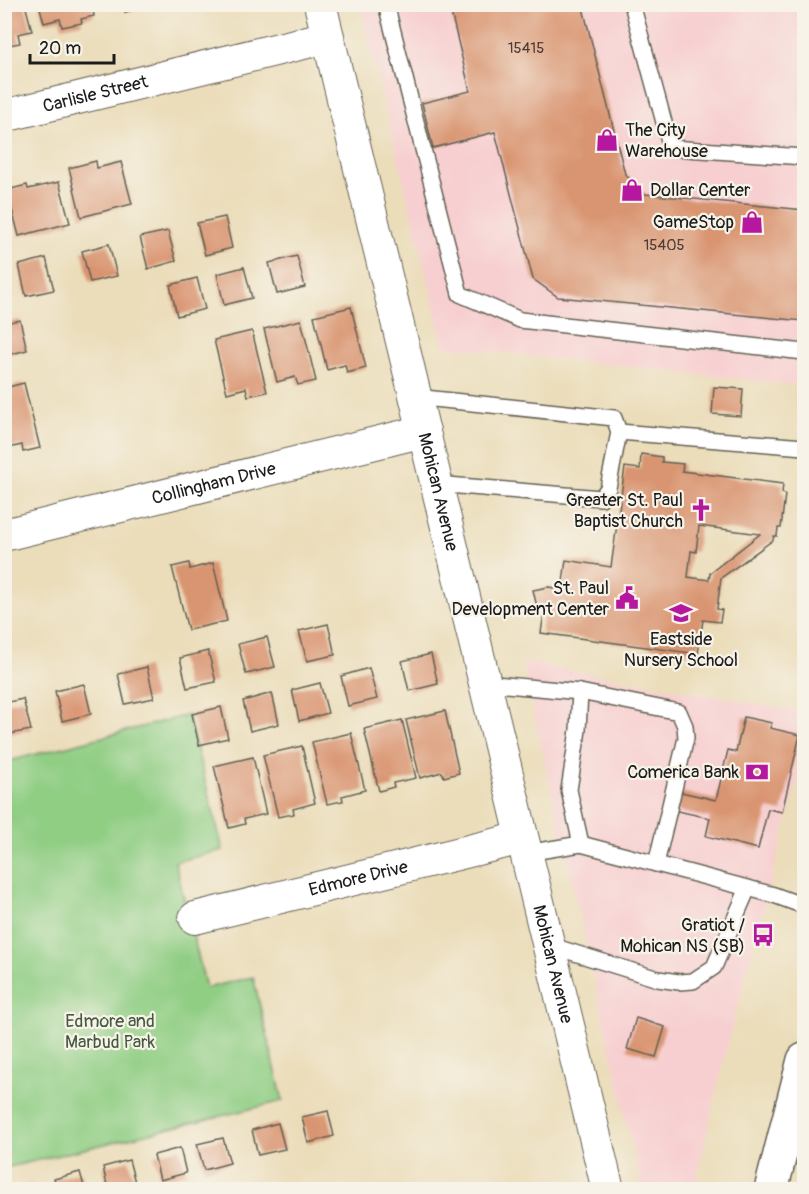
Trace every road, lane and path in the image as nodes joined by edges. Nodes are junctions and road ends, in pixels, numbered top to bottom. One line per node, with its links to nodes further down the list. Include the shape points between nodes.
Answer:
1 (320, 4): 4 (street, Mohican Avenue)
2 (386, 4): 7 (lane, via 460,294 520,320)
3 (632, 4): 6 (lane, via 671,148)
4 (328, 37): 5 (street, Carlisle Street); 8 (street, Mohican Avenue)
5 (4, 116)
6 (804, 157)
7 (804, 352)
8 (415, 397): 9 (street, Mohican Avenue); 10 (lane, via 614,418)
9 (424, 431): 12 (street, Mohican Avenue); 13 (street, Collingham Drive)
10 (619, 432): 11 (lane); 12 (lane, via 609,488 601,498)
11 (804, 447)
12 (436, 484): 14 (street, Mohican Avenue)
13 (4, 535)
14 (484, 683): 15 (lane); 17 (street, Mohican Avenue)
15 (580, 692): 16 (lane, via 569,790); 18 (lane, via 679,712 686,726 680,770)
16 (581, 844): 17 (lane); 18 (lane)
17 (524, 846): 21 (street, Edmore Drive); 22 (street, Mohican Avenue)
18 (656, 864): 19 (lane)
19 (748, 888): 20 (lane); 22 (lane, via 714,967 693,981 658,979)
20 (804, 906)
21 (195, 918)
22 (548, 945): 24 (street, Mohican Avenue)
23 (803, 1070): 25 (main road)
24 (608, 1190)
25 (771, 1190)

